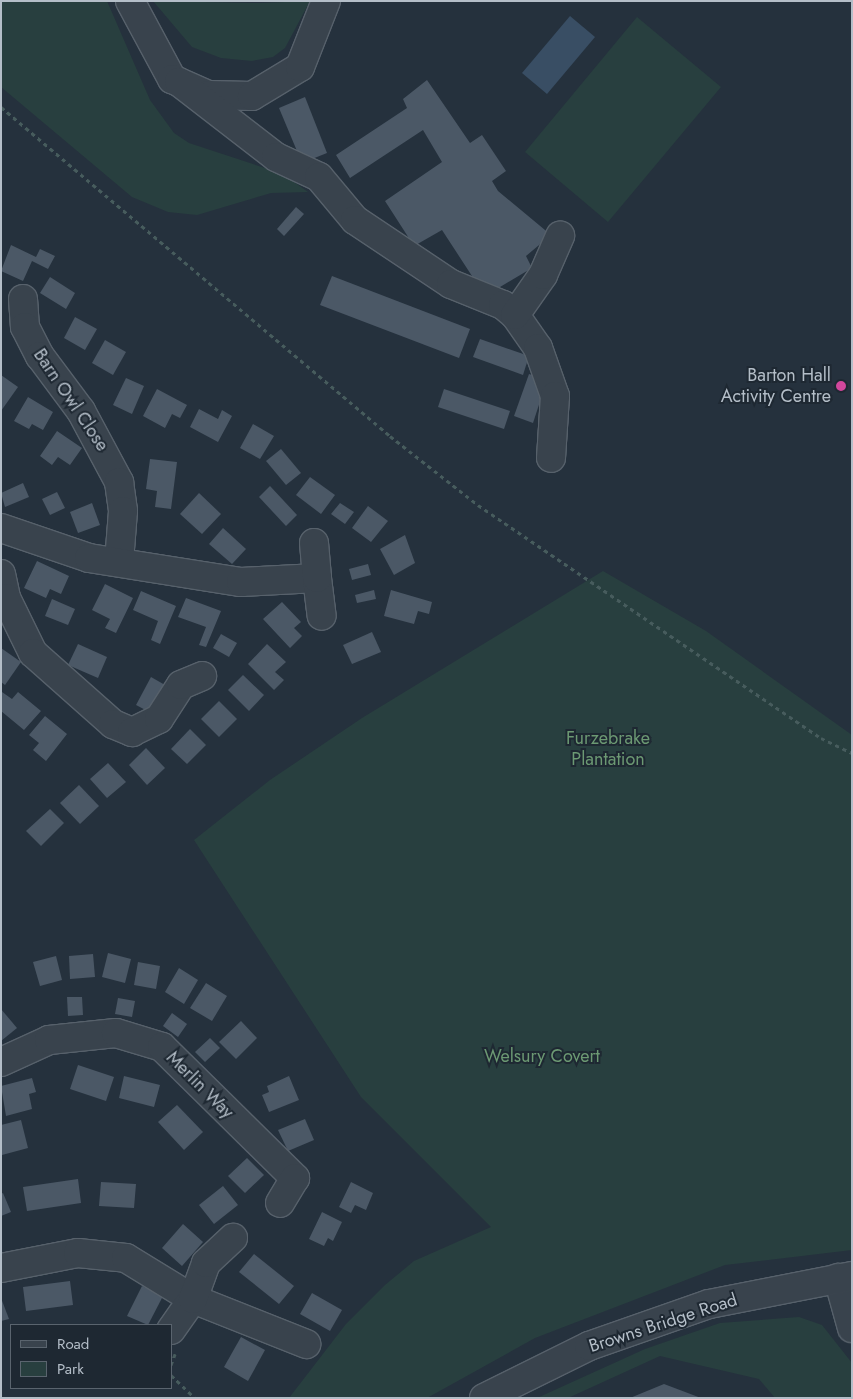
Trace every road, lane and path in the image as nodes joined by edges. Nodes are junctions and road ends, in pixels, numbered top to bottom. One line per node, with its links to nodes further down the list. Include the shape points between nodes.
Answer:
1 (130, 1): 3 (street, via 160,59)
2 (326, 1): 3 (street, via 300,67 252,96 208,95)
3 (179, 82): 7 (street, via 276,157 319,177 355,220 451,284 503,305)
4 (1, 107): 17 (path, via 390,436 478,505 821,738)
5 (560, 236): 7 (street, via 543,275)
6 (23, 299): 8 (street, Barn Owl Close)
7 (515, 315): 9 (street, via 538,348 555,396)
8 (13, 329): 12 (street, Barn Owl Close, via 112,465 123,511)
9 (551, 458)
10 (2, 534): 12 (street)
11 (314, 543): 14 (street)
12 (119, 562): 14 (street, via 241,582)
13 (1, 574): 16 (street, via 6,598 33,653 122,728 159,719 180,685)
14 (317, 578): 15 (street)
15 (322, 616)
16 (202, 676)
17 (852, 753)
18 (1, 1062): 19 (street, Merlin Way, via 49,1040 116,1033 162,1047 295,1178)
19 (280, 1203)
20 (233, 1238): 23 (street, via 206,1263)
21 (1, 1268): 23 (street, via 78,1253 126,1258)
22 (845, 1277): 24 (street); 29 (street, Browns Bridge Road, via 709,1304 589,1346)
23 (193, 1299): 25 (street); 26 (street)
24 (852, 1328)
25 (172, 1329)
26 (306, 1344)
27 (172, 1376): 28 (path)
28 (195, 1398)
29 (484, 1398)

